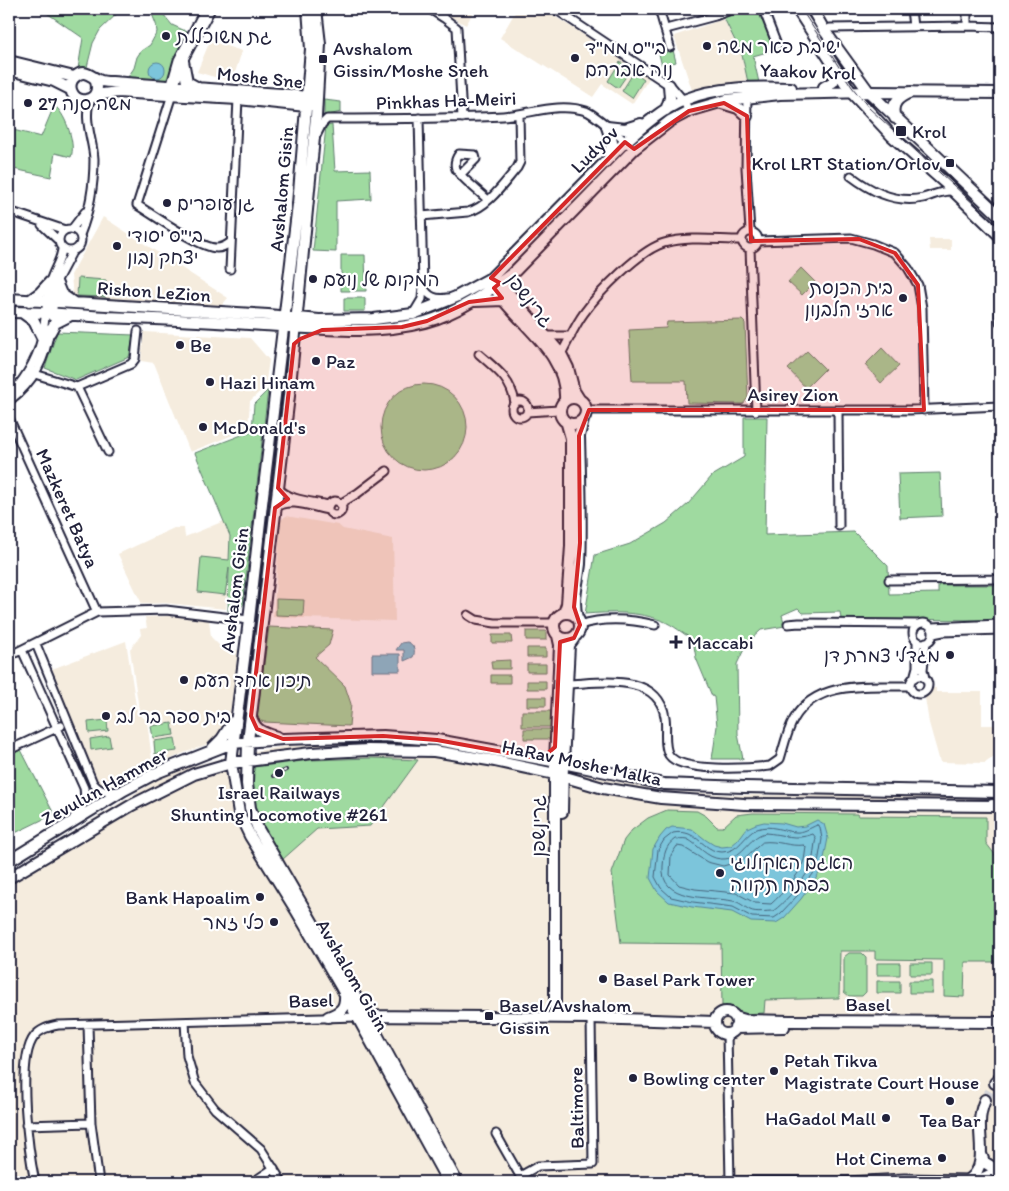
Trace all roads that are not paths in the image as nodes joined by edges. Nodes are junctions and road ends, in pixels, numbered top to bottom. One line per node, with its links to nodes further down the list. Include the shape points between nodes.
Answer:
1 (205, 9): 33 (street, via 178,60)
2 (211, 9): 22 (street)
3 (308, 9): 25 (street, Avshalom Gisin, via 311,43)
4 (316, 9): 44 (street, Avshalom Gisin, via 320,44)
5 (430, 9): 52 (street, via 457,28)
6 (555, 9): 28 (street)
7 (659, 9): 18 (street)
8 (733, 9): 18 (street)
9 (763, 9): 19 (street)
10 (796, 9): 23 (street)
11 (812, 9): 34 (street)
12 (912, 9): 15 (street)
13 (966, 9): 14 (street)
14 (967, 26): 15 (street); 17 (street)
15 (912, 27): 16 (street)
16 (830, 28)
17 (1000, 28)
18 (666, 29): 20 (street)
19 (776, 45)
20 (670, 47)
21 (9, 61): 26 (street)
22 (183, 62): 31 (street, via 187,82); 33 (street)
23 (831, 62): 29 (street, via 834,79); 32 (street)
24 (9, 70): 30 (street, via 54,81)
25 (308, 76): 38 (street, via 296,90); 43 (street, Avshalom Gisin)
26 (74, 77): 27 (street, via 84,73); 30 (street)
27 (95, 79): 33 (street, Moshe Sne); 39 (street, via 98,87)
28 (669, 85): 42 (street); 47 (street, via 670,98)
29 (824, 87): 32 (street, Yaakov Krol); 36 (street, Yaakov Krol)
30 (70, 89): 40 (street)
31 (202, 89): 33 (street, Moshe Sne); 38 (street, Moshe Sne)
32 (849, 89): 34 (street, Yaakov Krol); 36 (street, Yaakov Krol); 63 (street, via 892,136)
33 (172, 90): 39 (street, Moshe Sne, via 118,92); 41 (street, Moshe Sne); 80 (street, via 137,205 211,248 225,247)
34 (869, 92): 35 (street, Yaakov Krol); 53 (street)
35 (911, 92): 37 (street, Yaakov Krol); 53 (street, via 897,99 893,106)
36 (747, 93): 42 (street, Ludyov, via 707,92); 45 (street, Ludyov); 50 (street)
37 (1000, 93)
38 (282, 94): 43 (street, Moshe Sne)
39 (93, 97): 40 (street); 55 (street, via 88,108)
40 (78, 99): 55 (street)
41 (238, 99): 46 (street, Moshe Sne); 80 (street)
42 (683, 100): 47 (street, Ludyov); 48 (street)
43 (306, 102): 44 (street, Moshe Sne); 46 (street, Moshe Sne); 56 (street, Avshalom Gisin)
44 (317, 102): 58 (street, Avshalom Gisin)
45 (713, 103): 48 (street, Ludyov); 50 (street, via 732,105)
46 (289, 104): 56 (street)
47 (666, 110): 54 (street, Ludyov)
48 (689, 111): 60 (street, Ludyov, via 670,121)
49 (518, 115): 52 (street, Pinkhas Ha-Meiri); 57 (street, Pinkhas Ha-Meiri, via 567,107 590,113); 68 (street, via 520,162)
50 (747, 116): 74 (street)
51 (420, 118): 52 (street, Pinkhas Ha-Meiri); 58 (street, Pinkhas Ha-Meiri, via 327,119); 70 (street)
52 (462, 118)
53 (895, 118): 71 (street)
54 (649, 121): 57 (street, via 625,129); 59 (street, Ludyov)
55 (89, 127): 67 (street, via 94,158)
56 (304, 127): 95 (street, Avshalom Gisin)
57 (608, 127): 59 (street); 61 (street, via 612,142)
58 (314, 141): 90 (street, Avshalom Gisin)
59 (624, 142): 60 (street); 61 (street, Ludyov)
60 (634, 149): 85 (street, Ludyov)
61 (609, 159): 88 (street, Ludyov)
62 (461, 174): 68 (street)
63 (936, 174): 65 (street); 66 (street)
64 (851, 176): 66 (street, via 872,190 897,198 924,198)
65 (954, 191): 66 (street); 76 (street)
66 (937, 192)
67 (91, 198): 73 (street, via 82,218); 75 (street)
68 (488, 200): 70 (street, via 474,210)
69 (9, 211): 72 (street)
70 (422, 216): 89 (street)
71 (1000, 216)
72 (36, 220): 73 (street); 77 (street)
73 (69, 230): 75 (street); 77 (street, via 60,234)
74 (750, 231): 78 (street); 79 (street)
75 (80, 235): 83 (street, via 80,245)
76 (1000, 236)
77 (59, 240): 82 (street)
78 (741, 240): 81 (street); 113 (street, via 678,240 650,248 617,276 589,307)
79 (758, 241): 81 (street); 126 (street, via 851,238 895,253 918,285 922,308)
80 (231, 242): 84 (street)
81 (750, 248): 127 (street)
82 (62, 249): 83 (street); 87 (street)
83 (72, 252): 87 (street)
84 (230, 269)
85 (514, 272): 88 (street, Ludyov); 92 (street)
86 (999, 276): 107 (street)
87 (53, 282): 94 (street); 96 (street); 98 (street, via 62,295)
88 (495, 283): 91 (street); 92 (street, גרינשפן); 97 (street)
89 (423, 286): 91 (street, via 433,297); 102 (street, via 422,299)
90 (299, 296): 106 (street, Avshalom Gisin); 109 (street, via 305,309)
91 (456, 297): 102 (street)
92 (508, 298): 97 (street); 112 (street, גרינשפן); 123 (street, גרינשפן, via 557,361 565,385)
93 (9, 300): 94 (street, Rishon LeZion)
94 (29, 300): 96 (street, Rishon LeZion)
95 (288, 300): 104 (street); 105 (street, Avshalom Gisin)
96 (50, 302): 98 (street, Rishon LeZion); 101 (street)
97 (470, 302): 109 (street, via 427,321 402,327 374,331)
98 (75, 303): 104 (street, Rishon LeZion)
99 (9, 312): 100 (street, Rishon LeZion)
100 (20, 312): 101 (street, Rishon LeZion); 111 (street)
101 (49, 314): 103 (street, Rishon LeZion); 111 (street)
102 (412, 314): 109 (street)
103 (73, 315): 108 (street, Rishon LeZion); 111 (street, via 58,321)
104 (268, 315): 105 (street, Rishon LeZion)
105 (285, 322): 106 (street); 108 (street, Rishon LeZion); 115 (street, Avshalom Gisin)
106 (297, 322): 109 (street); 114 (street, Avshalom Gisin)
107 (1000, 322)
108 (263, 325): 115 (street, via 276,335)
109 (320, 325): 114 (street)
110 (138, 331): 119 (street, via 136,359 131,364)
111 (46, 334): 118 (street, via 46,350)
112 (546, 336): 113 (street); 117 (street, גרינשפן)
113 (571, 336): 117 (street)
114 (294, 344): 134 (street, Avshalom Gisin)
115 (281, 349): 144 (street, Avshalom Gisin)
116 (479, 354): 122 (street, via 508,381)
117 (561, 354): 121 (street, גרינשפן)
118 (35, 370): 119 (street); 120 (street, via 28,384)
119 (77, 387): 132 (street)
120 (9, 399)
121 (579, 399): 123 (street, via 574,398); 129 (street)
122 (515, 402): 128 (street, via 526,404); 128 (street, via 512,407 514,415 522,416)
123 (562, 405): 128 (street); 131 (street, via 562,419)
124 (1000, 406): 126 (street, Asirey Zion)
125 (838, 410): 126 (street, Asirey Zion); 127 (street, Asirey Zion); 138 (street)
126 (924, 410)
127 (756, 411): 129 (street, Asirey Zion)
128 (527, 412)
129 (585, 415): 131 (street, via 575,425); 145 (street, via 579,436 580,565 574,607)
130 (9, 418): 141 (street, Mazkeret Batya)
131 (567, 424): 142 (street, via 571,438 571,546)
132 (108, 452)
133 (387, 471): 135 (street)
134 (278, 488): 136 (street, via 290,497); 137 (street, Avshalom Gisin)
135 (340, 504): 136 (street, via 334,501); 136 (street, via 342,508 338,514 333,514)
136 (328, 507): 137 (street, via 288,502)
137 (276, 508): 165 (street, Avshalom Gisin)
138 (839, 526)
139 (999, 578): 140 (street)
140 (889, 580)
141 (97, 612): 144 (street, via 166,610); 157 (street)
142 (564, 613): 145 (street, via 571,613); 146 (street)
143 (468, 615): 146 (street, via 476,620 495,623)
144 (249, 620): 164 (street, Avshalom Gisin)
145 (579, 621): 150 (street, via 620,619); 154 (street, via 580,630)
146 (554, 623): 153 (street)
147 (788, 624): 148 (street)
148 (917, 624): 152 (street, via 927,623); 155 (street, via 913,631)
149 (1000, 624): 152 (street)
150 (655, 625)
151 (1000, 630): 152 (street)
152 (932, 631): 156 (street, via 931,639)
153 (558, 636): 154 (street); 171 (street, גרינשפן)
154 (574, 638): 162 (street, גרינשפן, via 569,645)
155 (917, 641): 156 (street); 160 (street)
156 (926, 642): 161 (street)
157 (36, 644): 158 (street); 166 (street)
158 (22, 650): 159 (street); 167 (street)
159 (9, 656)
160 (914, 678): 161 (street); 163 (street)
161 (925, 678): 163 (street, via 928,686 923,693 915,693)
162 (567, 684): 163 (street, via 631,684 645,689 654,694 662,706 669,755 686,765 734,769 775,764 780,759 795,717 827,692 846,688); 171 (street, גרינשפן)
163 (910, 686)
164 (238, 709): 170 (street, Avshalom Gisin); 173 (street, via 228,730)
165 (251, 716): 168 (street, via 253,724 262,732); 169 (street, Avshalom Gisin)
166 (67, 723): 167 (street); 182 (street, via 96,787 106,792)
167 (58, 728): 172 (street); 185 (street, via 85,793 78,814)
168 (283, 739): 169 (street, HaRav Moshe Malka); 174 (street, HaRav Moshe Malka, via 383,736 438,740)
169 (248, 741): 170 (street, Zevulun Hammer); 175 (street, Avshalom Gisin)
170 (232, 743): 173 (street, Zevulun Hammer); 177 (street, Avshalom Gisin)
171 (560, 747): 174 (street); 176 (street, גרינשפן); 178 (street)
172 (9, 750)
173 (206, 752): 182 (street, Zevulun Hammer)
174 (541, 759): 176 (street, HaRav Moshe Malka)
175 (247, 760): 177 (street, Zevulun Hammer); 180 (street, HaRav Moshe Malka, via 368,750 434,751 542,771); 189 (street, Avshalom Gisin, via 250,808 258,829)
176 (559, 762): 178 (street, HaRav Moshe Malka); 180 (street, גרינשפן)
177 (230, 763): 179 (street, Zevulun Hammer); 181 (street, Avshalom Gisin)
178 (578, 766): 183 (street, HaRav Moshe Malka, via 664,784)
179 (194, 774): 181 (street, via 222,773); 187 (street, Zevulun Hammer, via 132,805)
180 (559, 781): 184 (street, HaRav Moshe Malka, via 575,780 660,798 744,804); 192 (street, גרינשפן)
181 (234, 786): 188 (street, Avshalom Gisin, via 240,813 250,836)
182 (124, 790): 185 (street, Zevulun Hammer)
183 (1000, 792)
184 (998, 806)
185 (65, 826): 186 (street, Zevulun Hammer)
186 (9, 861)
187 (9, 878)
188 (345, 994): 189 (street, Avshalom Gisin); 190 (street, via 344,1008)
189 (362, 1016): 190 (street, Basel); 191 (street, Basel); 200 (street, Avshalom Gisin); 214 (street, Avshalom Gisin)
190 (328, 1017): 194 (street, Basel)
191 (390, 1017): 192 (street, Basel); 200 (street, via 378,1023)
192 (558, 1018): 193 (street, Basel)
193 (591, 1018): 195 (street, Basel); 204 (street, Baltimore, via 593,1164 538,1166 520,1176)
194 (185, 1022): 197 (street, Basel); 206 (street, via 186,1056 195,1083 214,1109 262,1149)
195 (715, 1022): 198 (street, via 718,1031); 198 (street, via 723,1012 730,1012)
196 (1000, 1022): 198 (street, Basel, via 745,1020)
197 (88, 1025): 202 (street); 203 (street, Basel, via 44,1028 33,1038 26,1068)
198 (733, 1026): 199 (street, Basel); 216 (street)
199 (1000, 1029)
200 (376, 1033): 215 (street, Avshalom Gisin)
201 (985, 1100): 205 (street, via 980,1122)
202 (91, 1123): 203 (street); 211 (street)
203 (26, 1125): 210 (street)
204 (496, 1134)
205 (980, 1153): 207 (street, via 984,1162); 208 (street, via 979,1169)
206 (274, 1168): 212 (street); 213 (street)
207 (998, 1171): 208 (street)
208 (970, 1179): 209 (street)
209 (870, 1181): 216 (street)
210 (35, 1182)
211 (99, 1182)
212 (253, 1182)
213 (282, 1182)
214 (448, 1182)
215 (457, 1182)
216 (730, 1182)

